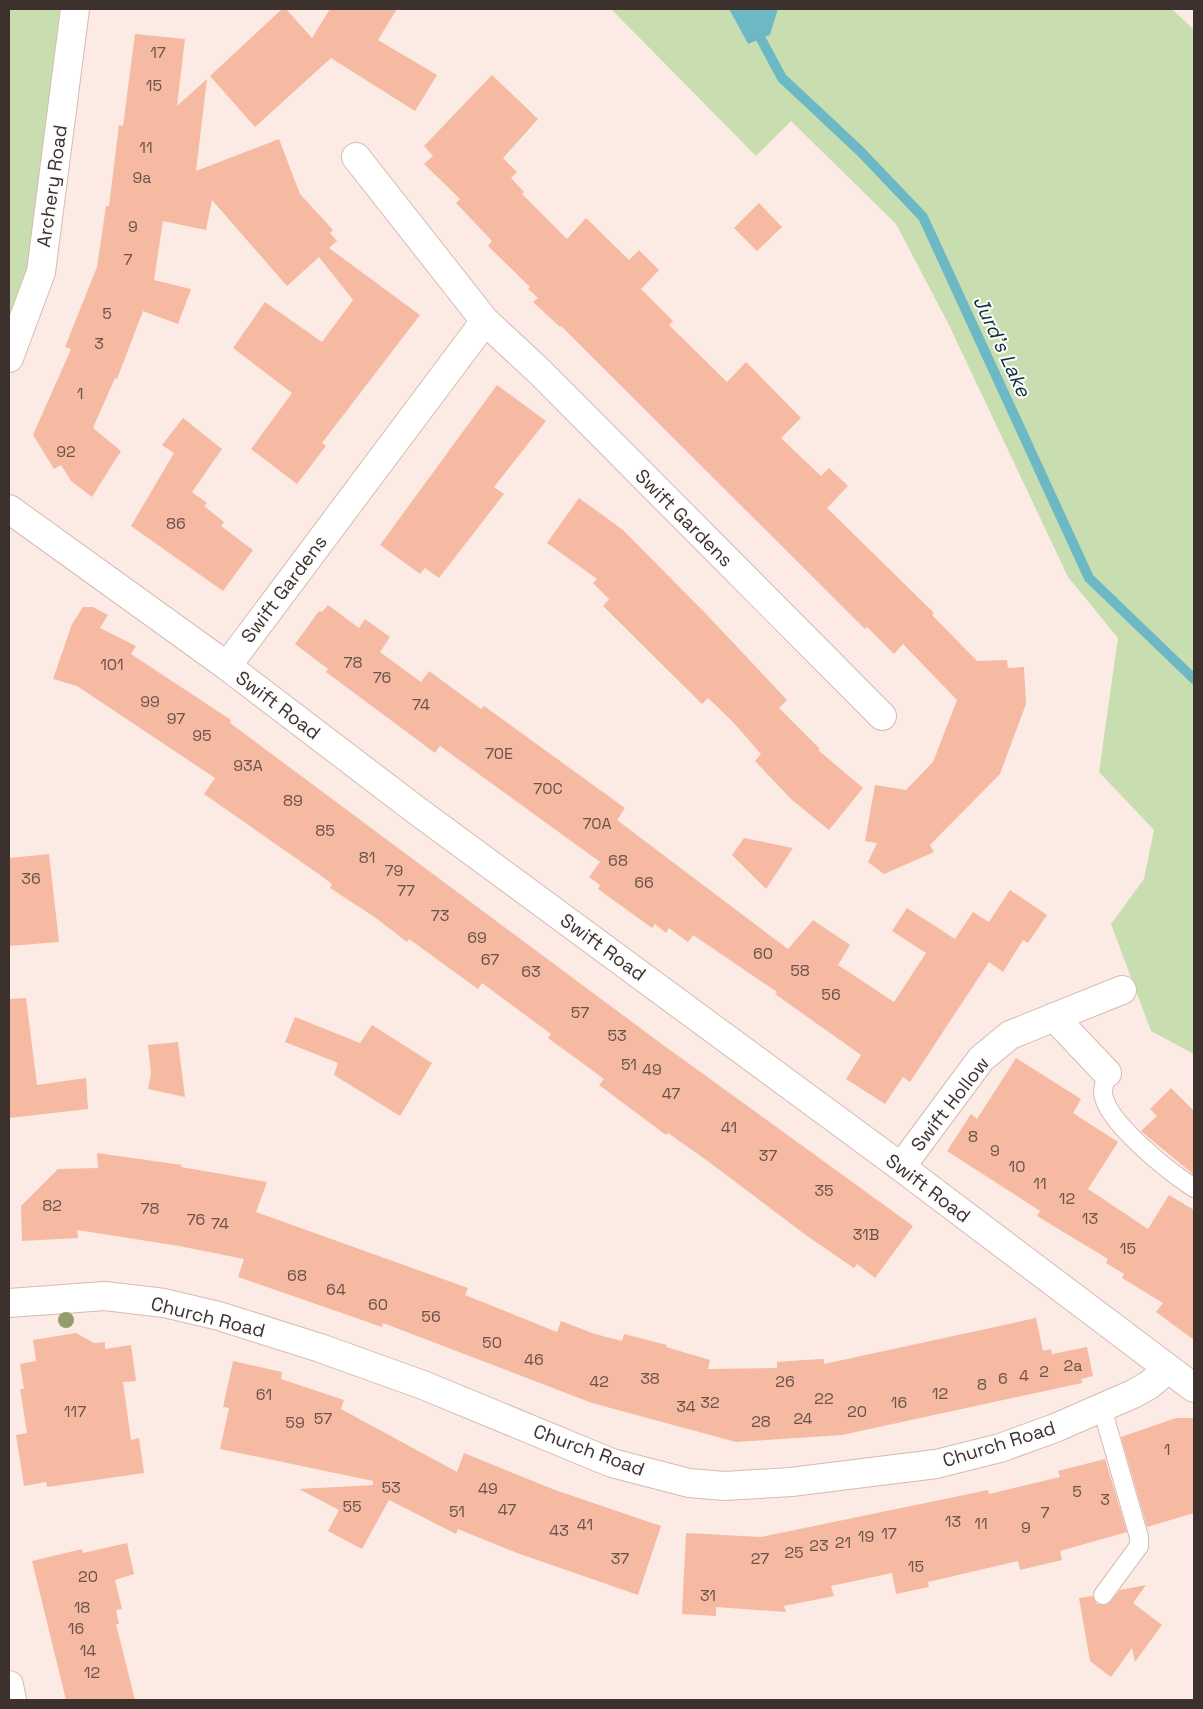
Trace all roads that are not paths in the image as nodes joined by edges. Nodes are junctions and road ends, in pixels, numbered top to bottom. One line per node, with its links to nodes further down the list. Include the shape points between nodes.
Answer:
1 (75, 9): 4 (street, Archery Road, via 41,272)
2 (356, 157): 3 (street, Swift Gardens)
3 (485, 321): 6 (street, Swift Gardens); 7 (street, Swift Gardens)
4 (9, 358)
5 (9, 509): 6 (street, Swift Road)
6 (227, 666): 11 (street, Swift Road, via 416,810)
7 (882, 716)
8 (1122, 990): 9 (street, Swift Hollow)
9 (1054, 1017): 10 (street); 11 (street, Swift Hollow, via 1010,1036 981,1059)
10 (1107, 1073): 12 (lane, via 1103,1093 1113,1114 1135,1141 1168,1171)
11 (901, 1167): 14 (street, Swift Road)
12 (1194, 1188)
13 (9, 1303): 16 (street, Church Road, via 105,1296 164,1303 219,1316 423,1385 612,1463 690,1483 725,1486 791,1482 936,1464 1000,1448)
14 (1168, 1368): 15 (street, Swift Road); 16 (street, Church Road, via 1149,1385)
15 (1194, 1388)
16 (1102, 1408): 17 (lane, via 1139,1537 1139,1546)
17 (1103, 1595)
18 (9, 1685): 19 (street)
19 (12, 1700)

